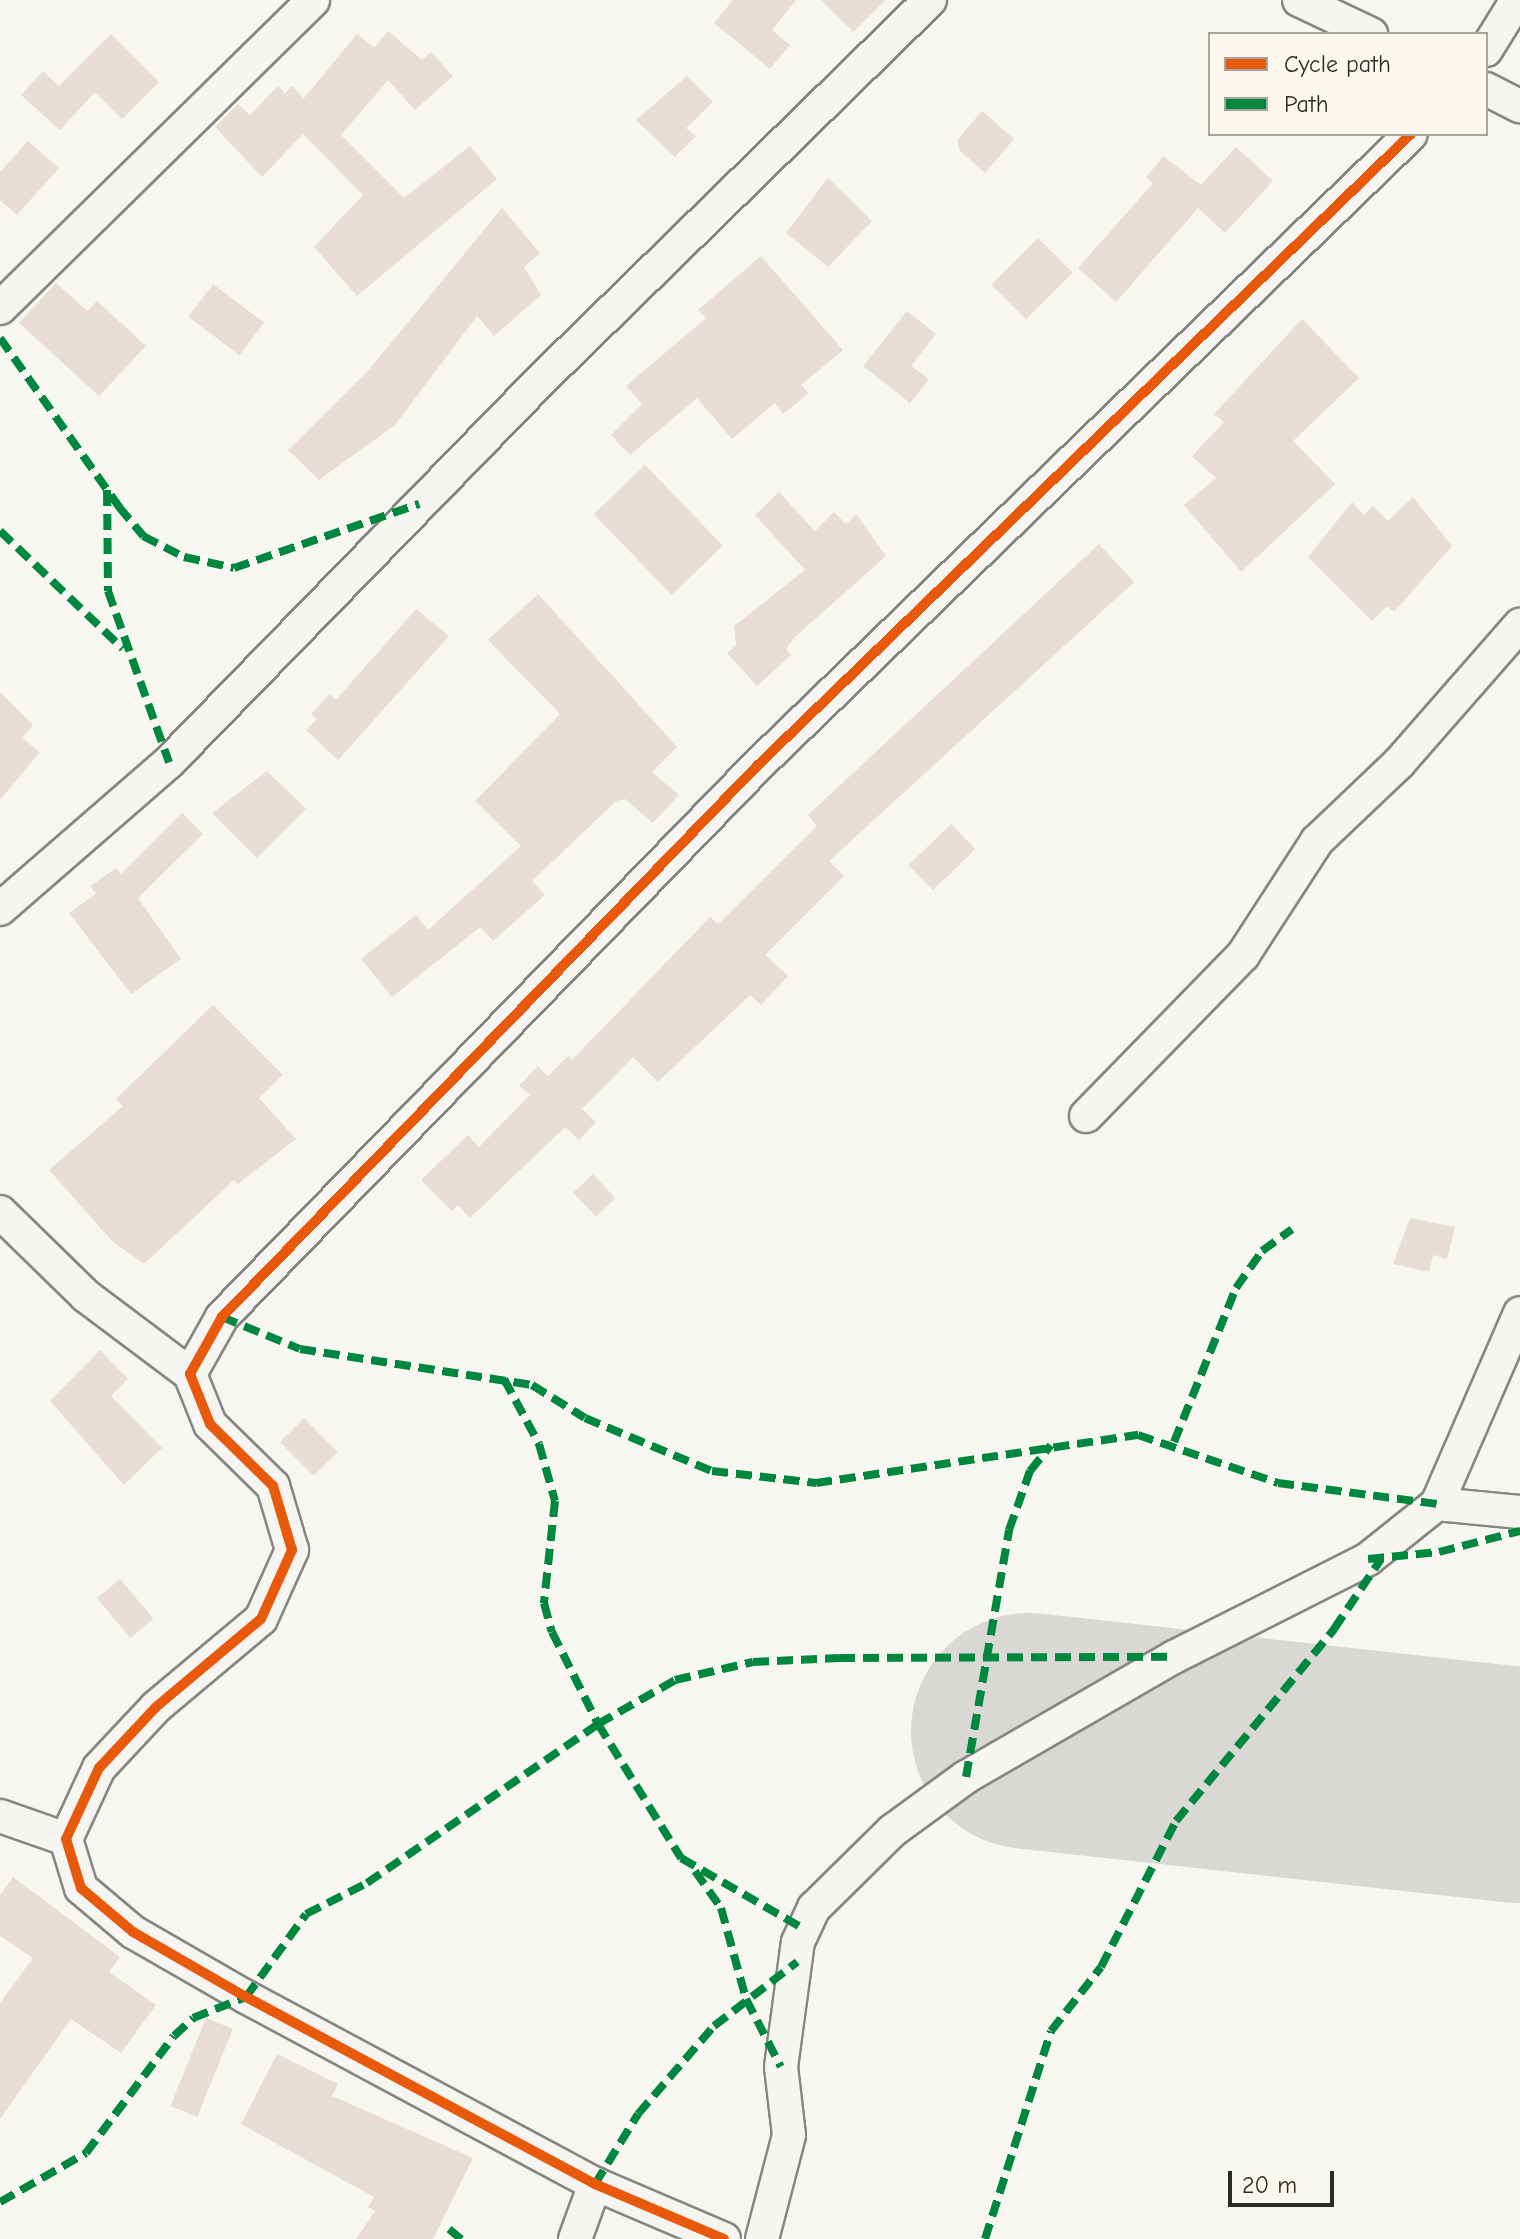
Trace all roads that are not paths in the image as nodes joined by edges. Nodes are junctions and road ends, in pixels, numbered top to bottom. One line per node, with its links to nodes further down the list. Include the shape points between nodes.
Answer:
1 (313, 0): 10 (street)
2 (930, 0): 12 (street, via 543,378 169,762)
3 (1299, 0): 5 (street)
4 (1517, 0): 6 (street)
5 (1367, 32)
6 (1488, 47)
7 (1488, 90): 8 (street)
8 (1520, 106)
9 (1409, 136): 16 (street, via 757,766 222,1317)
10 (0, 308)
11 (1520, 625): 13 (street, via 1399,763 1317,841 1243,955)
12 (0, 909)
13 (1086, 1116)
14 (0, 1212): 16 (street, via 86,1296)
15 (1520, 1313): 17 (street)
16 (190, 1374): 20 (street, via 210,1424 273,1486 292,1550 285,1578 261,1619 156,1707 99,1768)
17 (1437, 1504): 18 (street); 24 (street, via 1368,1559 1174,1657 966,1777 840,1876 798,1942 781,2067 789,2135)
18 (1520, 1512)
19 (0, 1816): 20 (street)
20 (66, 1839): 21 (street, via 81,1888 133,1932)
21 (595, 2184): 22 (street); 23 (street)
22 (575, 2239)
23 (724, 2239)
24 (762, 2239)

